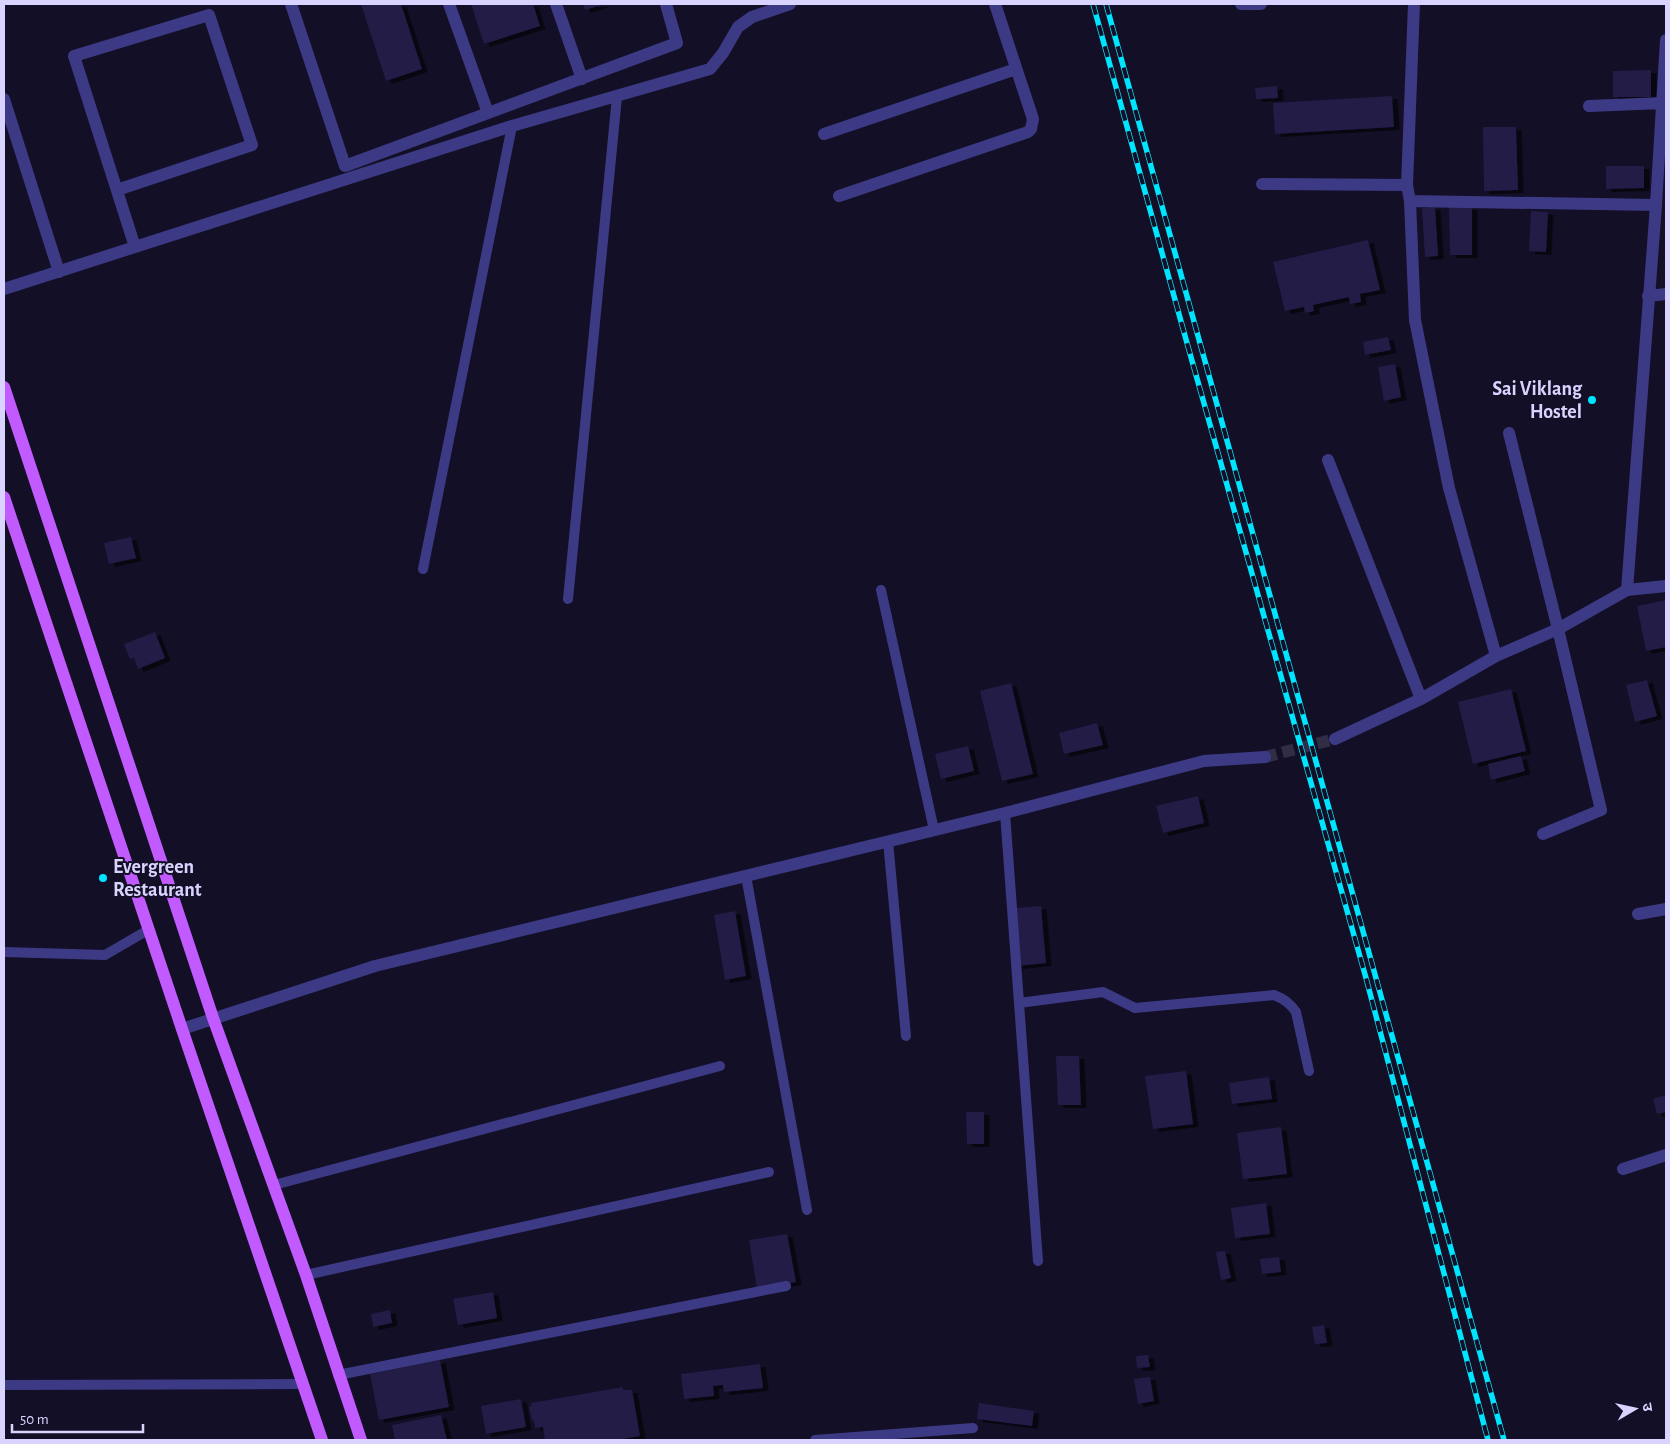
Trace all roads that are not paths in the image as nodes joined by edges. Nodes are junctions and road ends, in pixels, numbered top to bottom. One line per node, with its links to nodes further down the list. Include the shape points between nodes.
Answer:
1 (291, 4): 17 (street, via 345,166)
2 (449, 4): 17 (street)
3 (556, 4): 12 (street)
4 (666, 4): 12 (street, via 677,43)
5 (790, 4): 13 (street, via 752,17 738,27 710,69)
6 (996, 4): 11 (street)
7 (1241, 4): 8 (street)
8 (1260, 4)
9 (1414, 4): 22 (street)
10 (1666, 40): 15 (street)
11 (1016, 69): 19 (street); 24 (street, via 1032,119 1028,132)
12 (582, 79): 17 (street)
13 (617, 97): 18 (street); 40 (lane)
14 (4, 99): 28 (street)
15 (1662, 103): 16 (street); 20 (street)
16 (1589, 106)
17 (488, 114)
18 (512, 126): 27 (street); 36 (lane)
19 (824, 134)
20 (1662, 156): 26 (street)
21 (1262, 184): 22 (street)
22 (1407, 185): 25 (street)
23 (117, 190): 23 (street, via 74,56 209,15 252,145); 27 (street)
24 (838, 196)
25 (1410, 201): 26 (street); 42 (street, via 1415,320 1449,488)
26 (1656, 205): 31 (street)
27 (135, 247): 28 (street)
28 (58, 272): 29 (street)
29 (4, 290)
30 (1666, 294): 31 (street)
31 (1648, 296): 39 (street)
32 (4, 387): 56 (main road)
33 (1509, 433): 41 (street)
34 (1328, 460): 43 (street)
35 (4, 497): 53 (main road)
36 (423, 569)
37 (1666, 586): 39 (street)
38 (881, 590): 47 (lane)
39 (1627, 590): 41 (street)
40 (568, 599)
41 (1558, 629): 42 (street); 48 (street, via 1601,810)
42 (1496, 656): 43 (street)
43 (1421, 698): 44 (street)
44 (1335, 739)
45 (1265, 757): 46 (street, via 1204,761)
46 (1005, 813): 47 (street); 55 (lane)
47 (934, 830): 49 (street)
48 (1543, 834)
49 (888, 841): 50 (street); 58 (lane)
50 (746, 876): 56 (street, via 375,966); 65 (lane)
51 (1666, 909): 52 (street)
52 (1638, 914)
53 (148, 930): 54 (lane, via 105,955); 57 (main road)
54 (4, 952)
55 (1019, 1003): 60 (lane, via 1103,992 1134,1008 1274,995 1284,999 1296,1012); 66 (lane)
56 (213, 1018): 57 (street); 64 (main road)
57 (182, 1029): 70 (main road)
58 (906, 1036)
59 (720, 1066): 64 (lane)
60 (1309, 1071)
61 (1666, 1156): 62 (street)
62 (1623, 1169)
63 (769, 1172): 67 (lane)
64 (274, 1185): 67 (main road)
65 (807, 1210)
66 (1038, 1261)
67 (306, 1275): 69 (main road)
68 (786, 1286): 69 (lane)
69 (338, 1375): 74 (main road)
70 (303, 1384): 71 (lane); 73 (main road)
71 (4, 1385)
72 (974, 1428): 75 (lane)
73 (322, 1440)
74 (360, 1440)
75 (815, 1440)

